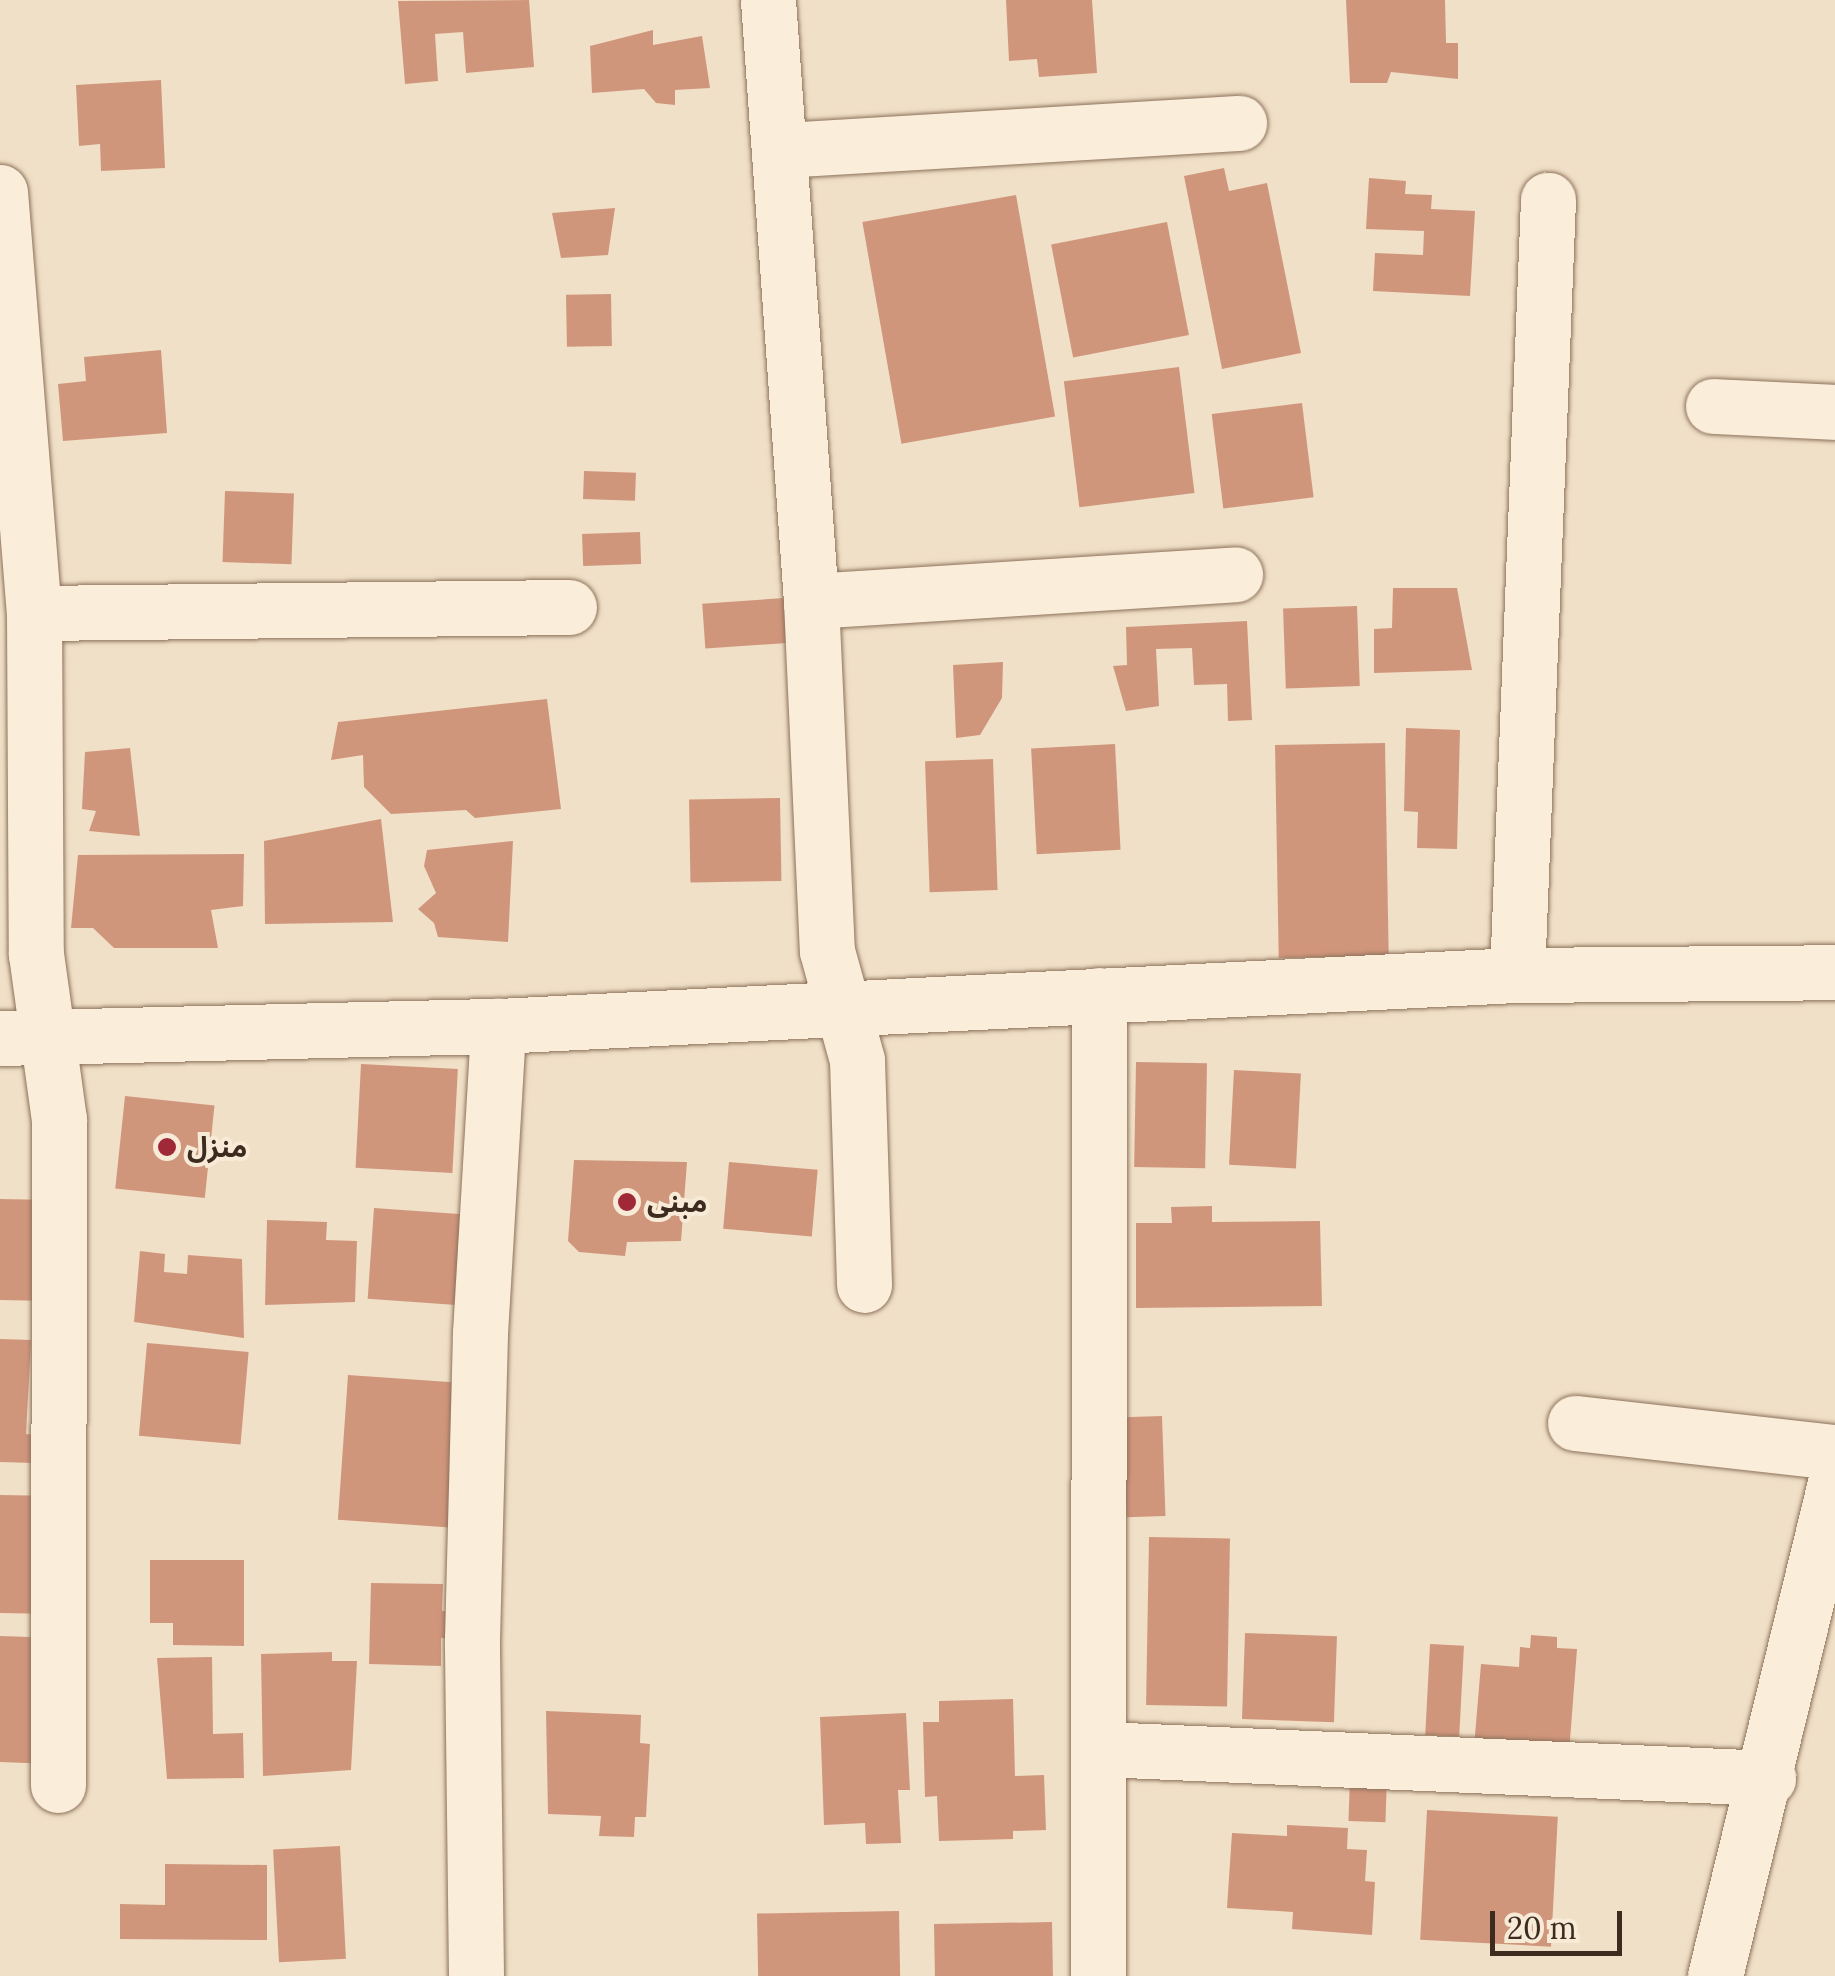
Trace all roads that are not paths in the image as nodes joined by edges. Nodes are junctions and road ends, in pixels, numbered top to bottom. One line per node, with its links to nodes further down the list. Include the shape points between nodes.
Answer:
1 (768, 0): 3 (street)
2 (1239, 123): 3 (street)
3 (783, 150): 9 (street)
4 (0, 192): 11 (street)
5 (1548, 200): 13 (street)
6 (1713, 406): 7 (street)
7 (1835, 412)
8 (1235, 574): 9 (street)
9 (812, 601): 15 (street, via 827,951)
10 (569, 608): 11 (street)
11 (34, 613): 17 (street, via 36,954)
12 (1835, 972): 13 (street)
13 (1517, 975): 14 (street)
14 (1098, 995): 15 (street); 22 (street)
15 (843, 1009): 16 (street); 18 (street, via 857,1060)
16 (498, 1026): 17 (street); 25 (street, via 473,1601)
17 (21, 1038): 24 (street, via 55,1078)
18 (864, 1286)
19 (1575, 1423): 20 (street)
20 (1835, 1452)
21 (1835, 1482): 23 (street)
22 (1102, 1749): 23 (street); 26 (street)
23 (1768, 1778): 27 (street)
24 (58, 1785)
25 (476, 1976)
26 (1098, 1976)
27 (1715, 1976)

